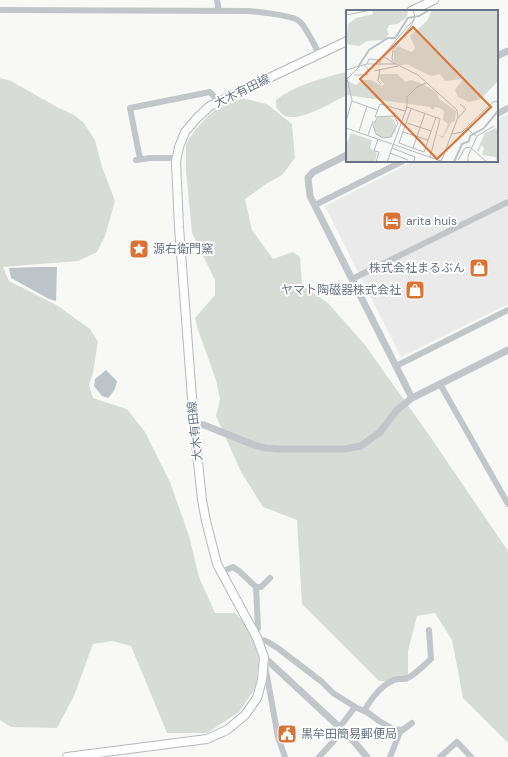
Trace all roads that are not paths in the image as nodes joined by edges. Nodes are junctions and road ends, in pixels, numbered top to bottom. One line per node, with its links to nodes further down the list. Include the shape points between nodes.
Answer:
1 (217, 0): 5 (street)
2 (434, 0): 4 (main road)
3 (0, 10): 5 (street)
4 (413, 10)
5 (219, 11): 8 (street, via 261,12 299,21)
6 (346, 41): 8 (main road, 大木有田線)
7 (508, 51): 9 (street)
8 (319, 54): 10 (main road, 大木有田線)
9 (498, 56)
10 (219, 102): 14 (main road, 大木有田線, via 210,106 190,124 179,147); 14 (street, via 210,92 130,108 138,160)
11 (508, 108): 12 (street)
12 (498, 113)
13 (346, 155): 17 (street, via 312,172 308,178 310,196)
14 (177, 158): 24 (main road, 大木有田線)
15 (401, 162): 17 (street)
16 (508, 202): 18 (street)
17 (315, 205): 18 (street)
18 (352, 279): 21 (street)
19 (508, 310): 21 (street)
20 (508, 350): 22 (street)
21 (396, 366): 23 (street)
22 (440, 384): 23 (street); 25 (street)
23 (412, 398): 24 (street, via 397,410 380,432 371,439 361,446 344,449 265,448 204,424)
24 (194, 424): 26 (main road, 大木有田線, via 202,500)
25 (508, 504)
26 (221, 572): 28 (street, via 233,567); 30 (main road, 大木有田線)
27 (270, 578): 28 (street, via 262,587)
28 (256, 587): 30 (street)
29 (429, 630): 33 (street, via 431,658 406,679 394,680 379,690)
30 (256, 636): 31 (main road, 大木有田線); 32 (street, via 268,642)
31 (264, 657): 35 (street); 38 (main road, 大木有田線, via 257,698 244,715 227,730 207,739); 39 (street, via 278,737)
32 (355, 707): 33 (street); 35 (street)
33 (364, 711): 36 (street, via 386,726)
34 (412, 723): 36 (street)
35 (341, 730): 37 (street); 40 (street)
36 (403, 730): 41 (street)
37 (323, 756)
38 (68, 757)
39 (285, 757)
40 (367, 757)
41 (390, 757)
42 (440, 757): 43 (street, via 457,742)
43 (471, 757)

